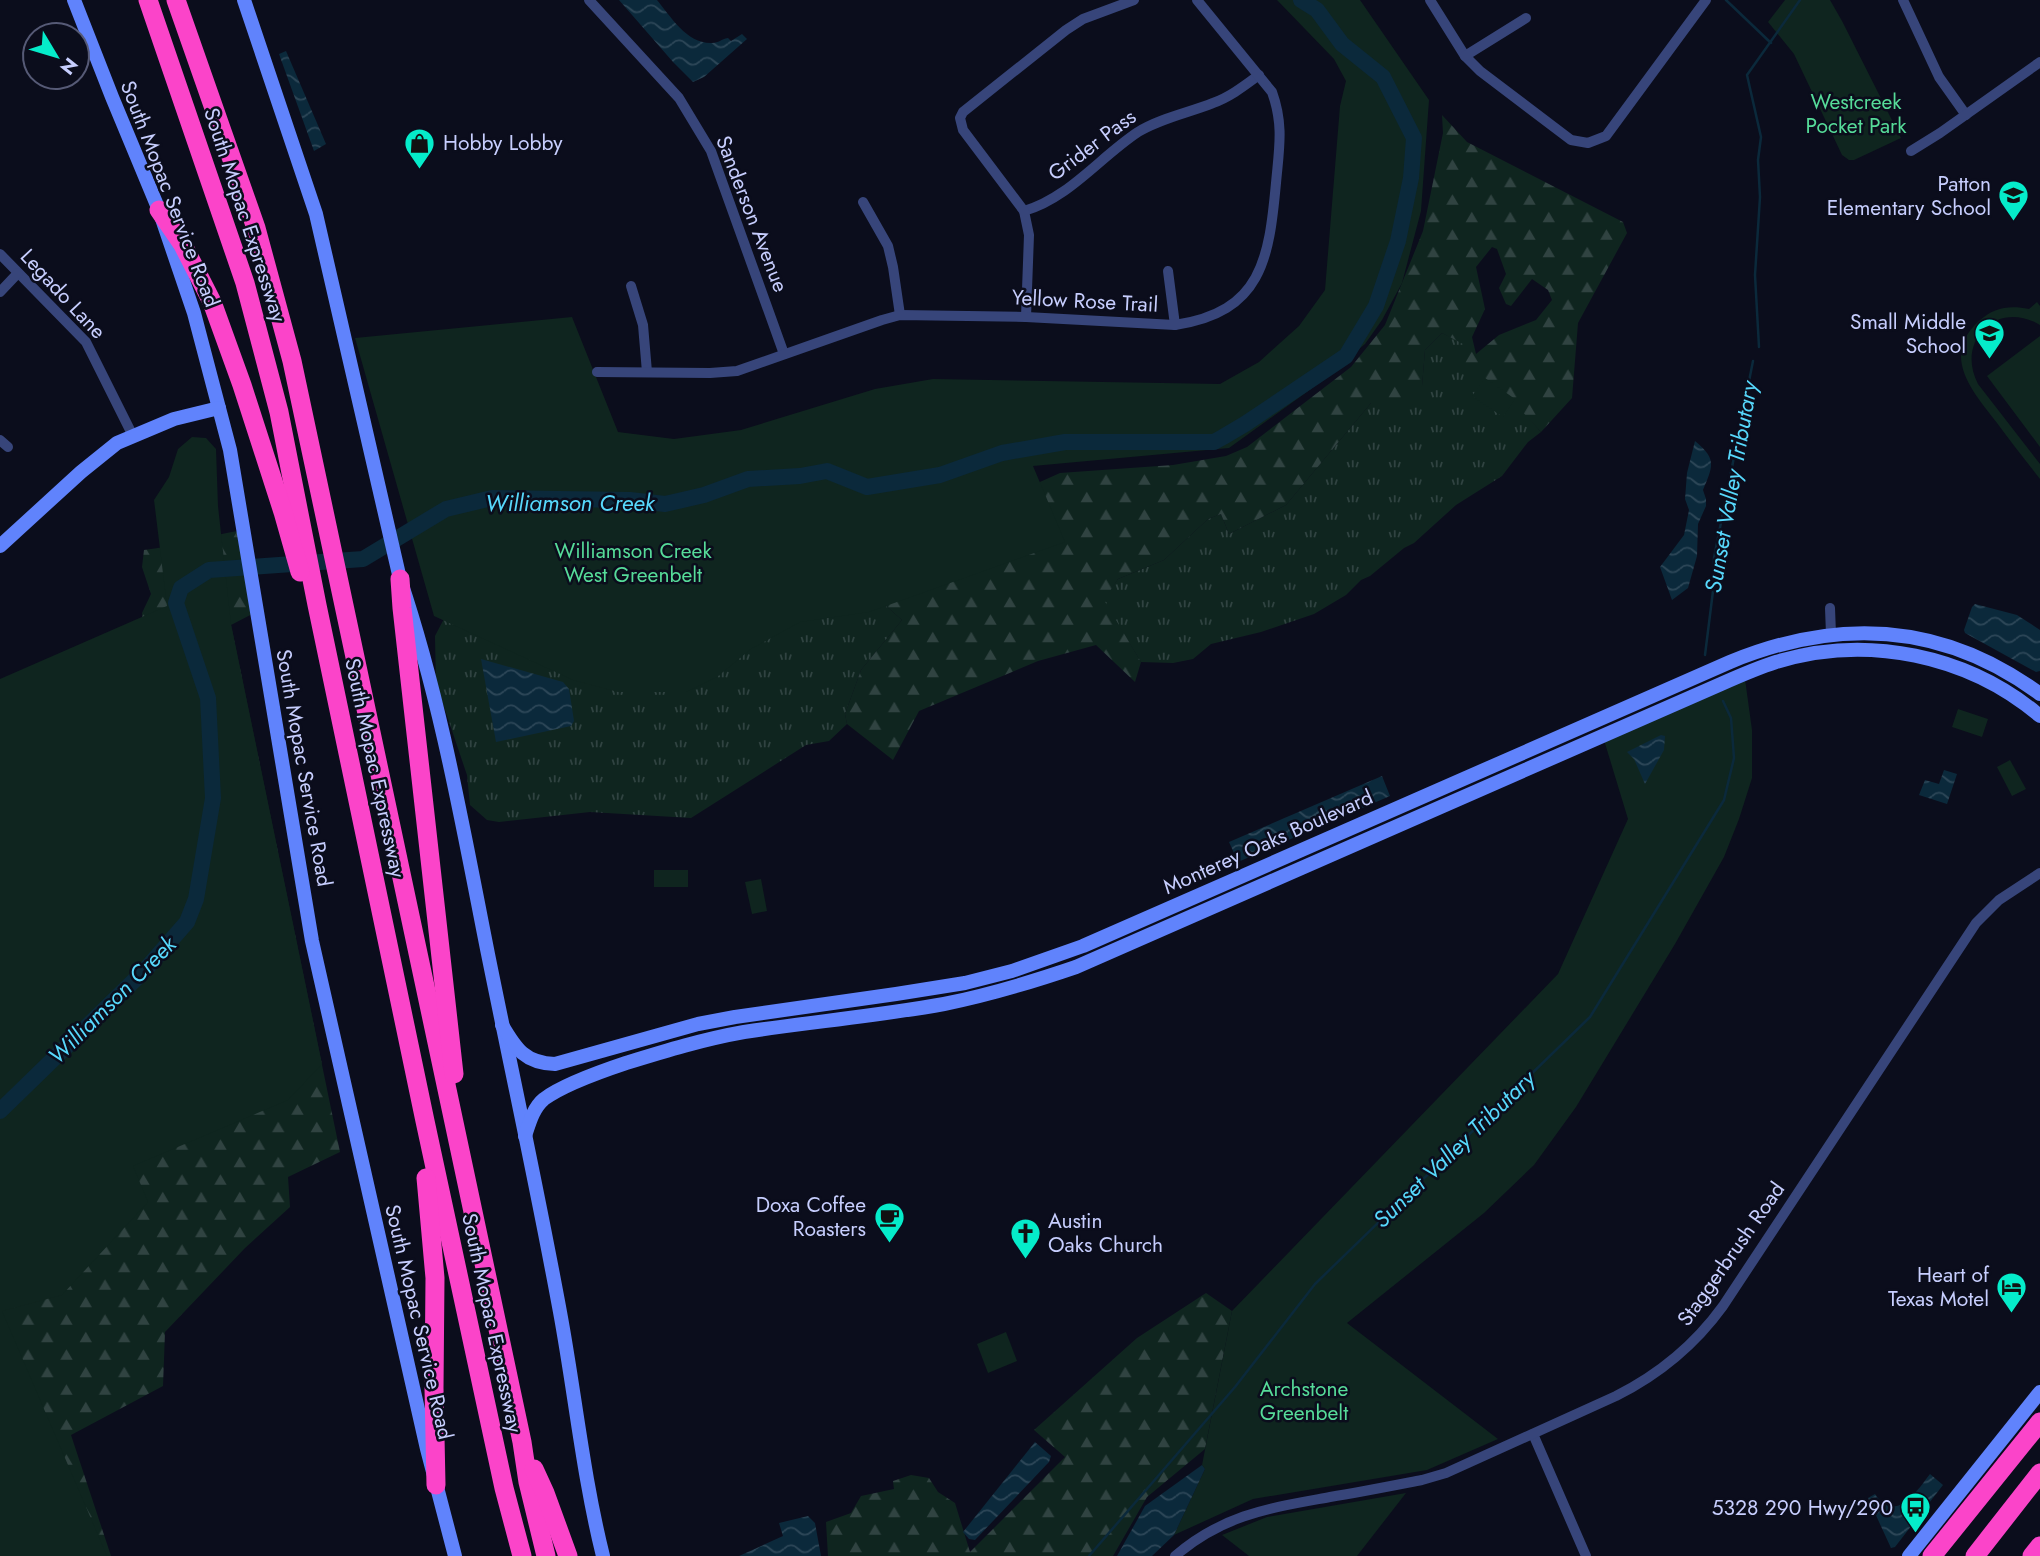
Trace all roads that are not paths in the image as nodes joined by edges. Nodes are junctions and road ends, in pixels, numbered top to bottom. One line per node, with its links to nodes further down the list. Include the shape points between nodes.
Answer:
1 (74, 0): 18 (street, South Mopac Service Road)
2 (148, 0): 33 (highway, South Mopac Expressway, via 246,283 279,412)
3 (176, 0): 43 (highway, South Mopac Expressway, via 256,228 289,350)
4 (244, 0): 35 (street, via 316,214)
5 (589, 0): 28 (street, Sanderson Avenue, via 679,98 698,127 711,151)
6 (1134, 0): 19 (street, via 1066,30 960,118 962,130)
7 (1197, 0): 14 (street, Yellow Rose Trail)
8 (1430, 0): 12 (street)
9 (1706, 0): 12 (street, via 1606,136 1588,143 1571,139)
10 (1903, 0): 15 (street, via 1939,77)
11 (1526, 18): 12 (street)
12 (1465, 56)
13 (2040, 62): 15 (street)
14 (1259, 75): 19 (street, Grider Pass, via 1216,102 1151,124 1059,195); 27 (street, Yellow Rose Trail, via 1272,92 1280,128 1266,256 1250,287 1235,302 1216,315)
15 (1966, 115): 16 (street)
16 (1911, 151)
17 (863, 202): 25 (street, via 888,246)
18 (159, 210): 31 (street, South Mopac Service Road, via 194,313); 33 (highway, via 212,302)
19 (1024, 211): 26 (street, via 1029,235)
20 (0, 254): 22 (street, Legado Lane)
21 (1168, 271): 27 (street)
22 (18, 273): 24 (street); 32 (street, Legado Lane, via 86,342)
23 (631, 286): 30 (street, via 643,325)
24 (0, 292)
25 (900, 315): 26 (street, Yellow Rose Trail); 28 (street, Yellow Rose Trail)
26 (1026, 317): 27 (street, Yellow Rose Trail)
27 (1175, 325)
28 (784, 354): 30 (street, Yellow Rose Trail, via 737,371)
29 (597, 372): 30 (street, Yellow Rose Trail)
30 (647, 372)
31 (219, 408): 32 (street); 51 (street, South Mopac Service Road, via 230,450 312,941)
32 (132, 436): 34 (street, via 81,472)
33 (291, 510): 42 (highway, South Mopac Expressway, via 331,669)
34 (0, 546)
35 (400, 579): 41 (street, via 444,739); 43 (highway, via 454,1072)
36 (1830, 608): 37 (street)
37 (1831, 634): 38 (street, Monterey Oaks Boulevard, via 1902,635 1942,645 1993,665); 41 (street, Monterey Oaks Boulevard, via 1758,650 1083,946 1012,971 941,987 698,1024 555,1064 526,1057)
38 (2040, 694)
39 (2040, 716): 44 (street, Monterey Oaks Boulevard, via 1982,678 1923,657 1852,650 1777,661 1076,967 952,1002 741,1033 664,1051 588,1076 545,1099)
40 (2040, 873): 47 (street, Staggerbrush Road, via 1999,900 1976,923 1708,1326 1667,1366 1641,1383)
41 (502, 1025): 44 (street)
42 (425, 1121): 51 (highway, via 435,1278); 54 (highway, South Mopac Expressway)
43 (455, 1131): 49 (highway, South Mopac Expressway)
44 (525, 1136): 57 (street)
45 (2040, 1392): 60 (street)
46 (2040, 1422): 61 (highway)
47 (1533, 1434): 58 (street, Staggerbrush Road, via 1422,1480 1246,1514 1203,1535); 59 (street)
48 (2040, 1437): 62 (highway)
49 (522, 1442): 55 (highway, South Mopac Expressway); 56 (highway)
50 (2040, 1473): 63 (highway)
51 (436, 1485): 53 (street, South Mopac Service Road)
52 (2040, 1546): 64 (highway)
53 (454, 1556)
54 (522, 1556)
55 (546, 1556)
56 (568, 1556)
57 (603, 1556)
58 (1175, 1556)
59 (1586, 1556)
60 (1909, 1556)
61 (1932, 1556)
62 (1949, 1556)
63 (1975, 1556)
64 (2032, 1556)

